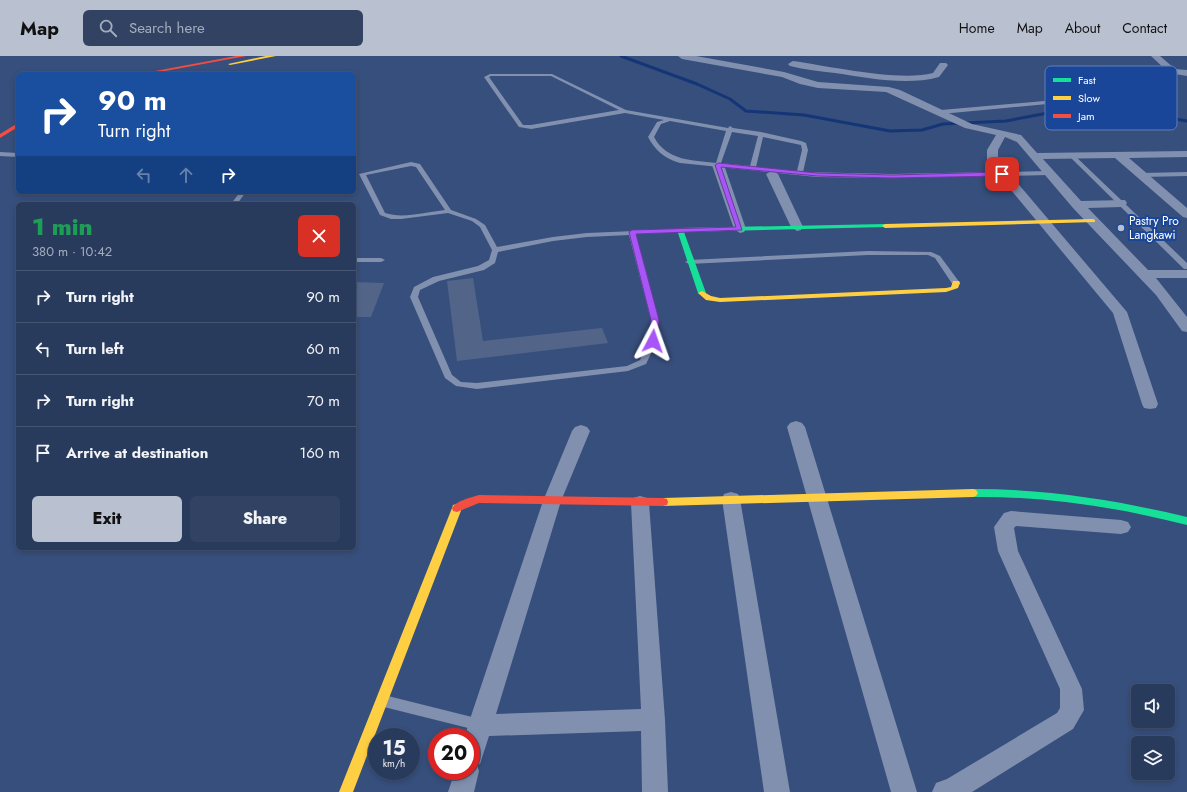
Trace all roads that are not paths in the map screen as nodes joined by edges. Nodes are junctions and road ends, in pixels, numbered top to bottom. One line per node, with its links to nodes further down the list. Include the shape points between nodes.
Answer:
1 (244, 56): 9 (street)
2 (271, 56): 10 (street)
3 (682, 56): 13 (street)
4 (799, 56): 6 (street)
5 (1155, 56): 8 (street)
6 (793, 64): 7 (street, via 874,75 918,77 935,76 940,72); 13 (street)
7 (942, 65)
8 (1166, 66)
9 (152, 72)
10 (186, 72)
11 (1177, 72): 12 (street)
12 (1187, 73)
13 (784, 75): 16 (street, via 818,85 886,89)
14 (1045, 103): 16 (lane)
15 (625, 111): 15 (lane, via 552,75 486,77 521,126 531,127); 17 (lane)
16 (941, 112): 20 (street, via 969,126)
17 (668, 120): 19 (lane); 29 (lane, via 659,123 651,137 656,148 680,161)
18 (16, 126): 22 (street)
19 (730, 128): 21 (lane); 29 (lane)
20 (1003, 133): 28 (street, via 1021,140); 34 (street, via 993,146 991,156)
21 (761, 134): 30 (lane); 31 (lane, via 804,144)
22 (0, 136)
23 (0, 154): 26 (lane)
24 (1117, 154): 25 (street); 27 (street); 36 (street)
25 (1187, 154)
26 (16, 155)
27 (1071, 155): 28 (street); 39 (lane)
28 (1034, 156): 32 (street)
29 (718, 165): 30 (lane); 46 (street)
30 (753, 168): 31 (lane)
31 (800, 172): 34 (lane, via 892,176)
32 (1049, 173): 34 (lane); 40 (street)
33 (772, 174): 45 (street)
34 (1002, 174): 44 (street)
35 (1187, 174): 36 (lane)
36 (1142, 175): 37 (street)
37 (1171, 200): 38 (street); 42 (street)
38 (1187, 200)
39 (1121, 203): 40 (street); 53 (lane)
40 (1078, 204): 43 (street)
41 (449, 211): 41 (lane, via 401,217 382,214 362,174 418,164); 49 (lane, via 483,226)
42 (1187, 214)
43 (1093, 221): 44 (street); 54 (street)
44 (1044, 222): 45 (street); 58 (street, via 1120,312)
45 (796, 227): 46 (street)
46 (740, 229): 47 (street)
47 (680, 230): 48 (lane); 52 (street)
48 (632, 232): 49 (lane, via 553,239); 49 (lane, via 655,320 653,341 643,362 628,368 514,383 477,386 459,384 448,376 414,297 418,289 436,279 480,268 492,260)
49 (495, 250)
50 (356, 260): 51 (lane)
51 (381, 260)
52 (689, 262): 56 (lane, via 868,253 929,253 938,257); 56 (street, via 701,292 709,298 720,300 946,290 954,288)
53 (1187, 267)
54 (1144, 274): 55 (street); 57 (street)
55 (1187, 274)
56 (956, 283)
57 (1187, 328)
58 (1150, 404)
59 (796, 427): 61 (street)
60 (580, 431): 63 (street)
61 (817, 497): 62 (street); 65 (street, via 978,493 1061,496 1148,511); 76 (street)
62 (731, 498): 64 (street); 75 (street)
63 (552, 501): 64 (street); 67 (street, via 479,499 458,507); 69 (street)
64 (640, 503): 68 (street)
65 (1187, 521)
66 (1122, 527): 77 (street, via 1011,518 1004,527 1008,551 1071,689 1072,710 1065,721)
67 (383, 701): 69 (lane); 72 (street)
68 (653, 720): 69 (street); 74 (street)
69 (480, 725): 70 (street)
70 (479, 728)
71 (464, 780): 73 (street)
72 (346, 792)
73 (461, 792)
74 (655, 792)
75 (777, 792)
76 (904, 792)
77 (945, 792)

